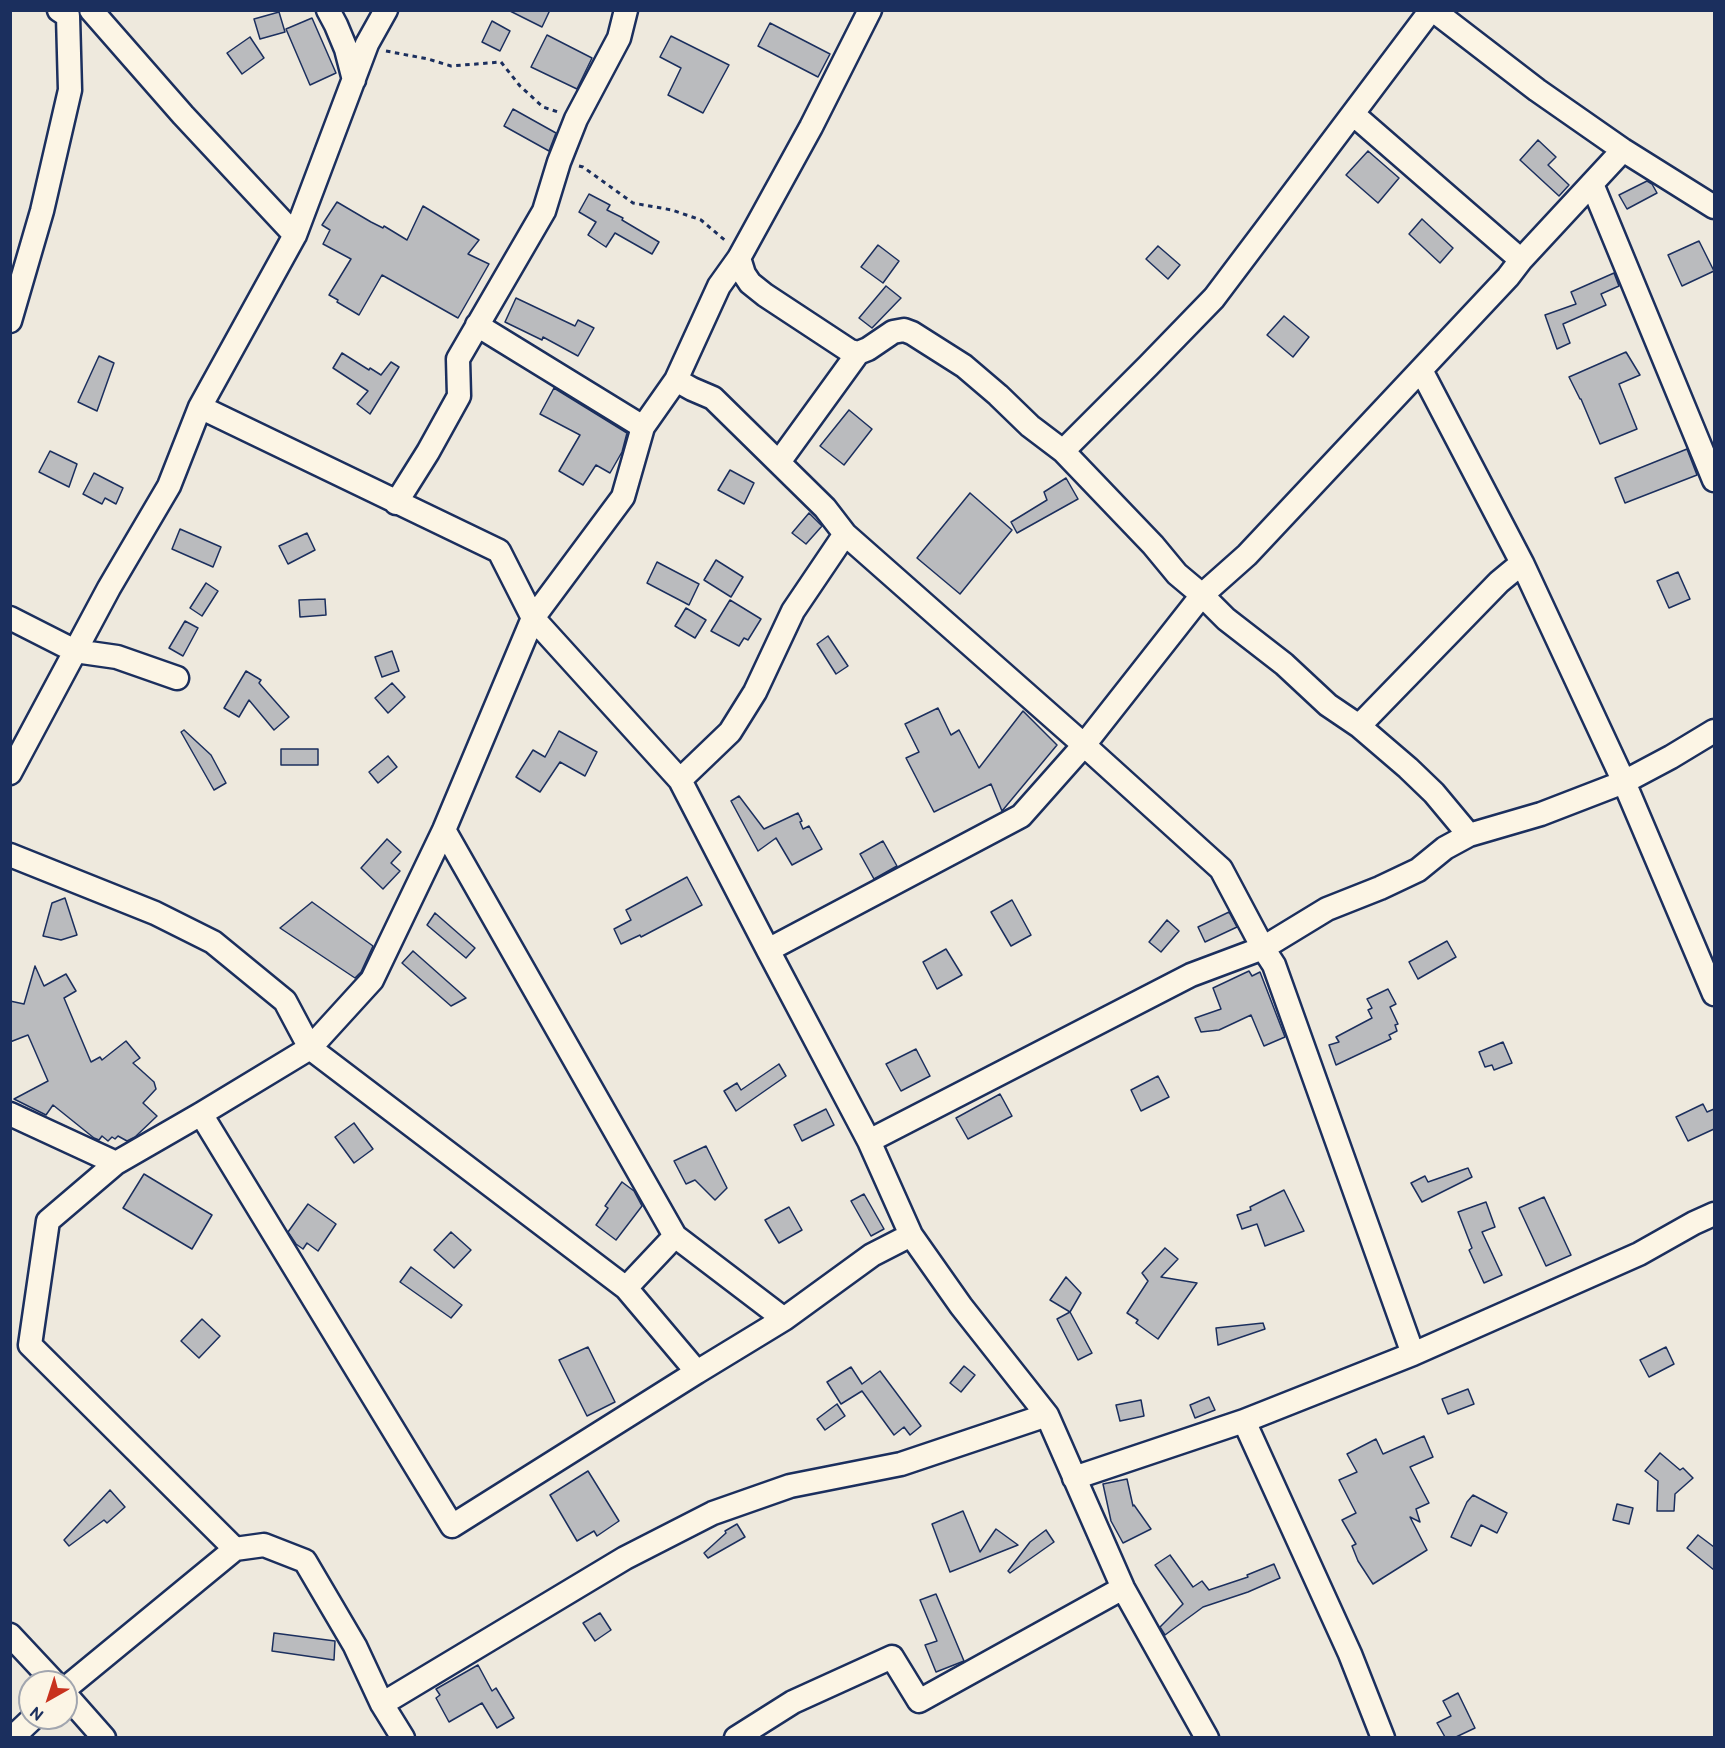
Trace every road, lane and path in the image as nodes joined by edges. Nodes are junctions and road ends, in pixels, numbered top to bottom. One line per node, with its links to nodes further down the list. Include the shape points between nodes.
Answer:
1 (92, 10): 16 (street)
2 (328, 10): 9 (street, via 346,49)
3 (386, 10): 8 (street)
4 (626, 10): 11 (street, via 619,38)
5 (870, 10): 17 (street)
6 (1432, 10): 10 (street); 12 (street)
7 (63, 12): 19 (street, via 70,90 42,211)
8 (367, 44): 9 (street); 11 (path, via 451,66 501,62 543,107)
9 (354, 80): 16 (street)
10 (1353, 114): 18 (street); 26 (street, via 1214,298)
11 (576, 119): 13 (street)
12 (1623, 150): 14 (street); 15 (street)
13 (560, 162): 17 (path, via 583,167 633,203 701,220); 20 (street, via 544,210)
14 (1592, 184): 18 (street); 28 (street)
15 (1714, 207)
16 (295, 235): 24 (street)
17 (739, 258): 21 (street, via 750,283); 23 (street, via 719,285)
18 (1521, 260): 22 (street)
19 (10, 321)
20 (477, 325): 25 (street); 29 (street, via 458,359 459,396)
21 (858, 353): 26 (street, via 893,332 912,333 964,366 1030,426); 27 (street)
22 (1421, 370): 31 (street); 32 (street, via 1247,555)
23 (676, 380): 25 (street); 27 (street, via 713,398)
24 (200, 407): 29 (street); 35 (street, via 169,486)
25 (643, 427): 34 (street, via 623,497)
26 (1063, 450): 32 (street)
27 (779, 462): 30 (street)
28 (1714, 480)
29 (396, 503): 34 (street, via 498,551)
30 (845, 534): 39 (street); 41 (street, via 793,611 755,692 730,732)
31 (1522, 563): 37 (street); 42 (street)
32 (1202, 595): 37 (street, via 1329,705); 39 (street)
33 (10, 618): 35 (street)
34 (533, 618): 41 (street); 43 (street)
35 (75, 651): 36 (street, via 117,657); 40 (street)
36 (177, 678)
37 (1359, 726): 44 (street, via 1434,793)
38 (1714, 731): 42 (street)
39 (1084, 745): 46 (street, via 1221,869); 47 (street, via 1021,816)
40 (10, 773)
41 (680, 780): 47 (street)
42 (1624, 782): 44 (street, via 1541,814); 48 (street)
43 (444, 830): 49 (street, via 372,980); 56 (street)
44 (1469, 835): 46 (street, via 1418,870 1327,909)
45 (10, 855): 49 (street, via 155,913 213,942 285,1001)
46 (1263, 948): 52 (street, via 1191,975); 59 (street, via 1274,965)
47 (768, 951): 52 (street)
48 (1714, 994)
49 (310, 1047): 51 (street); 57 (street)
50 (10, 1114): 53 (street)
51 (201, 1114): 53 (street); 60 (street, via 452,1526)
52 (869, 1141): 55 (street)
53 (116, 1163): 64 (street, via 48,1221 30,1345)
54 (1714, 1214): 59 (street, via 1639,1254)
55 (911, 1235): 58 (street, via 872,1255); 61 (street, via 960,1306)
56 (675, 1236): 57 (street); 58 (street)
57 (626, 1288): 60 (street)
58 (784, 1319): 60 (street)
59 (1413, 1354): 62 (street)
60 (697, 1372)
61 (1047, 1415): 63 (street); 69 (street, via 901,1464 790,1486 714,1513 625,1558)
62 (1244, 1421): 63 (street); 75 (street, via 1350,1654)
63 (1074, 1478): 65 (street)
64 (235, 1549): 68 (street); 69 (street, via 264,1545 305,1561 356,1646)
65 (1123, 1588): 73 (street, via 919,1701 892,1657 793,1702); 74 (street)
66 (10, 1635): 67 (street)
67 (43, 1670)
68 (78, 1678)
69 (381, 1704): 72 (street)
70 (78, 1708): 71 (street)
71 (104, 1737)
72 (404, 1737)
73 (736, 1737)
74 (1207, 1737)
75 (1383, 1737)

